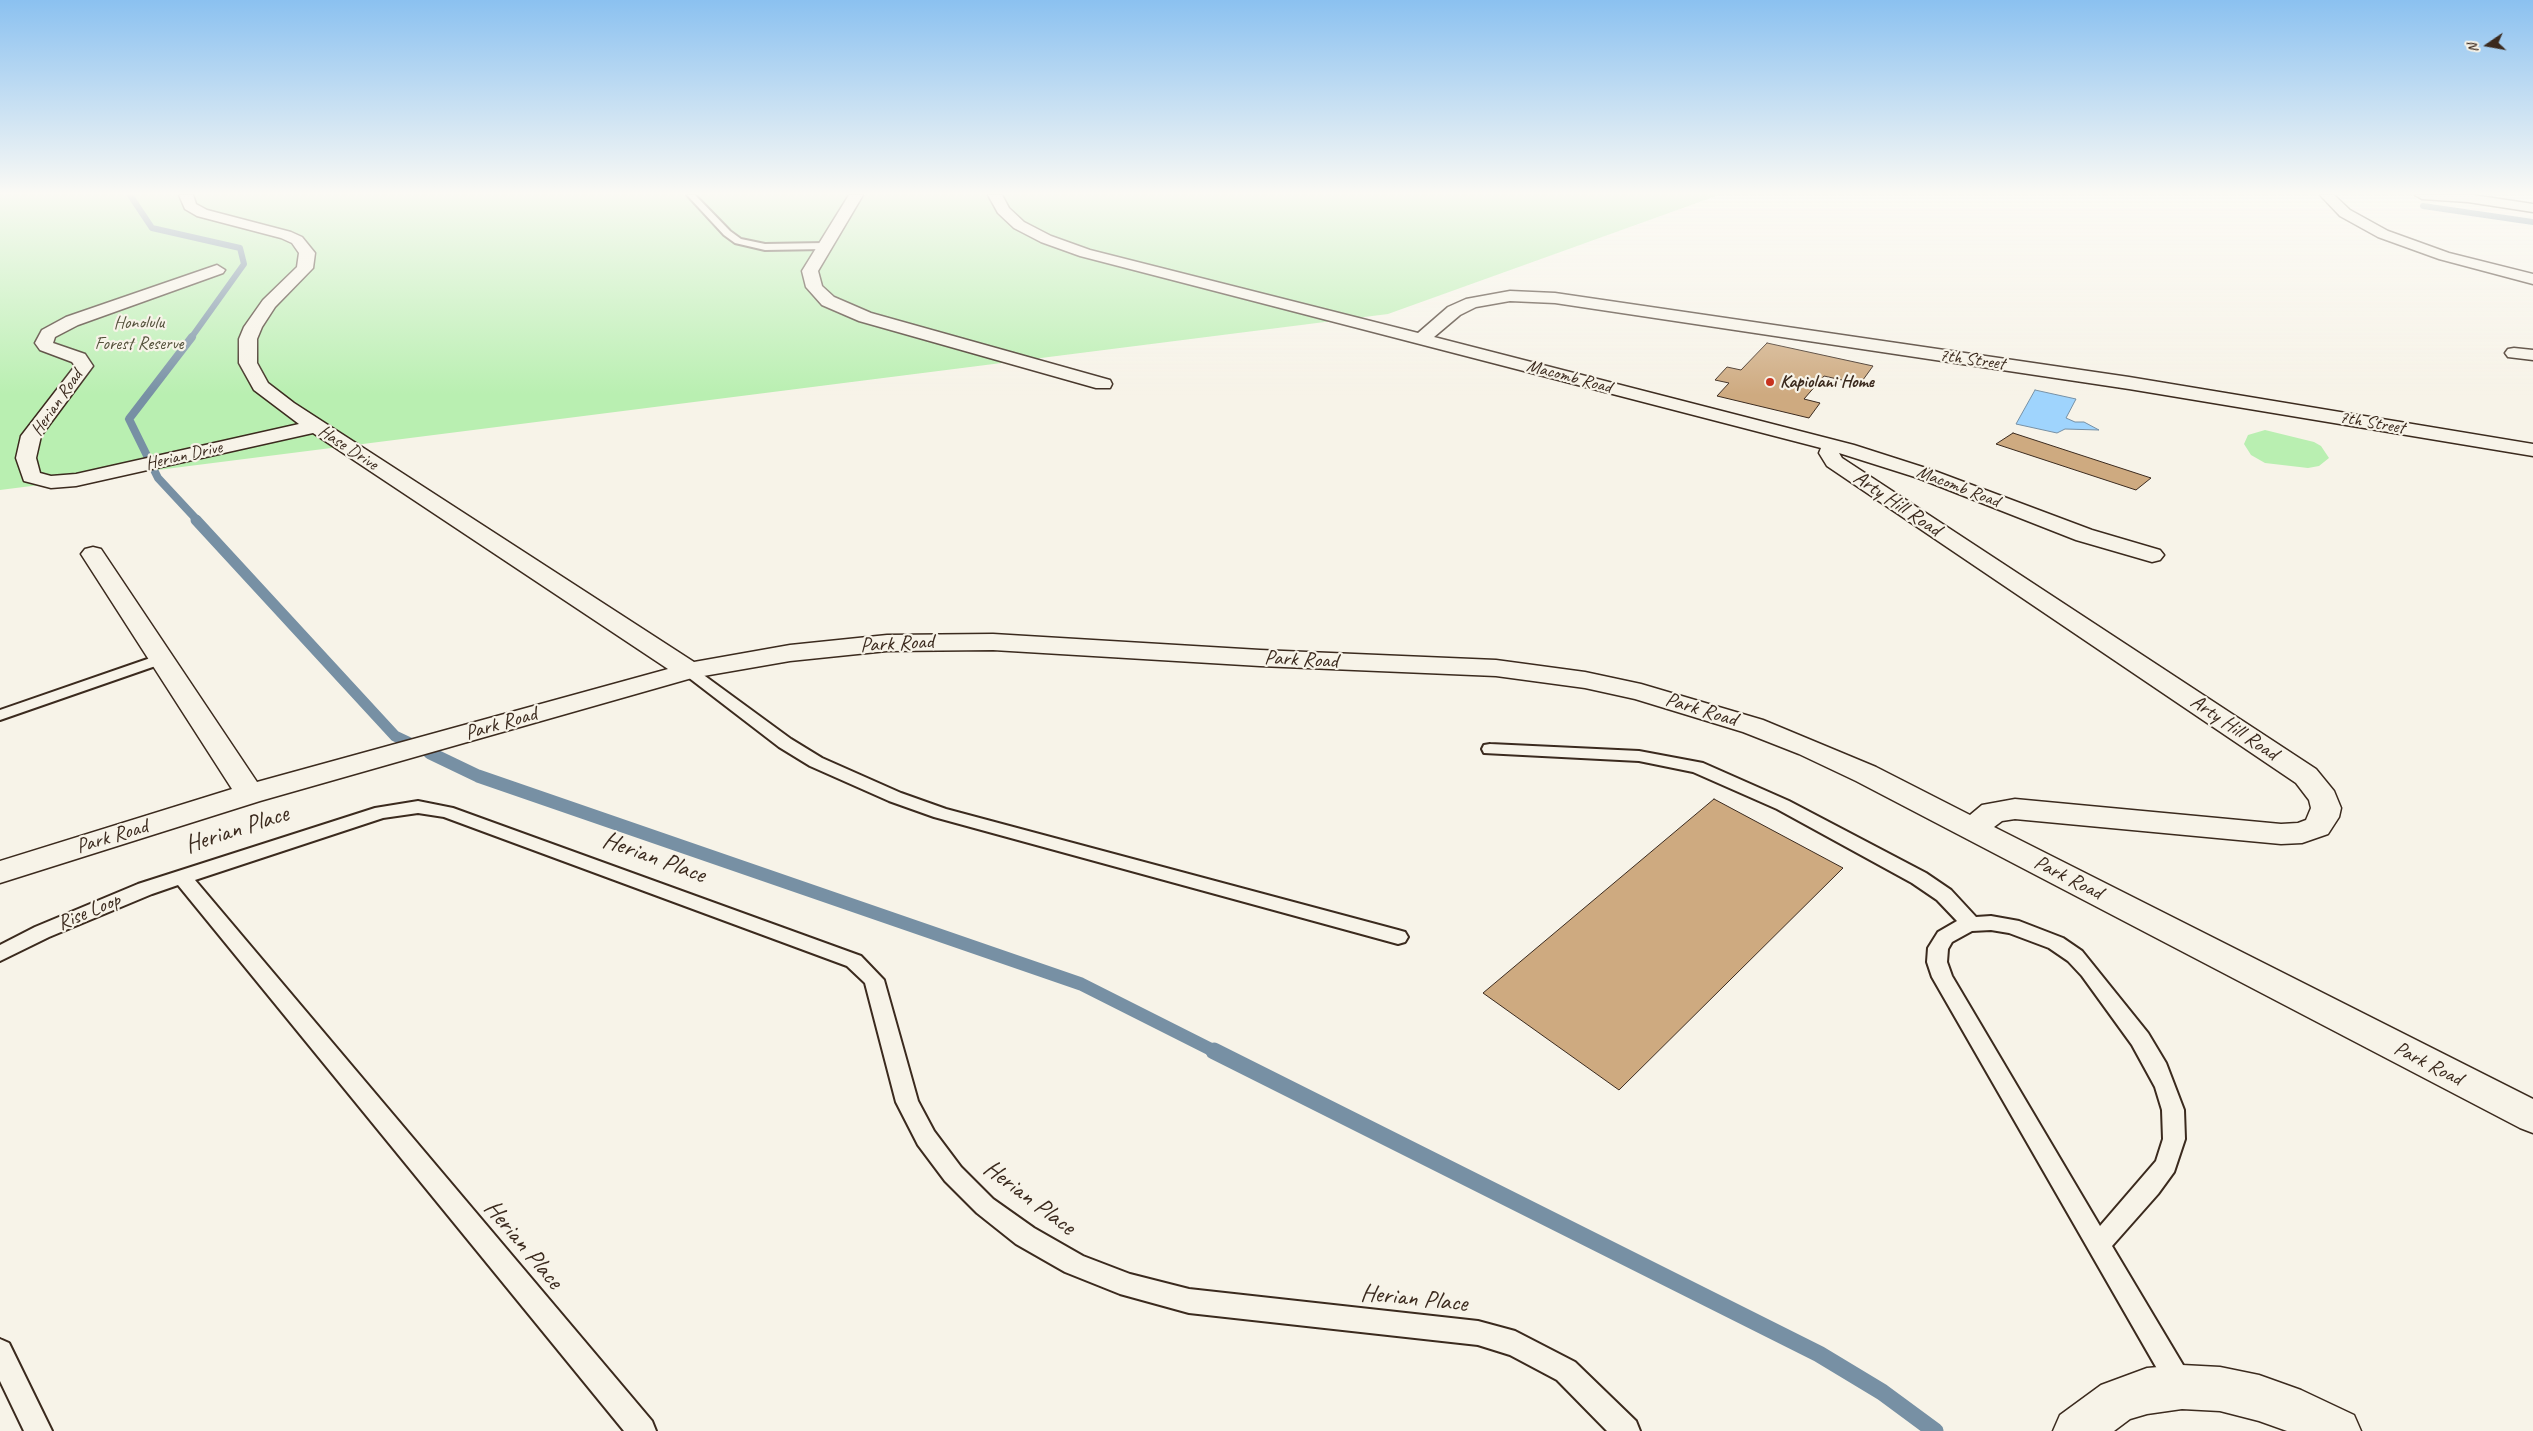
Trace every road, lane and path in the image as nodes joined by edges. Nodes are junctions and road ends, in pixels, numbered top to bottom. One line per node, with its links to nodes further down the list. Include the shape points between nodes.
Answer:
1 (307, 262): 11 (street, Hase Drive, via 260,316 248,339 247,351 253,374 261,386)
2 (814, 262): 10 (street, via 811,279 820,294 838,307)
3 (1121, 262): 7 (street, Macomb Road)
4 (2465, 262): 6 (street)
5 (217, 270): 14 (street, Herian Road, via 72,321 45,339 46,346 79,358 84,366 39,423 27,447 31,477)
6 (2533, 280)
7 (1422, 339): 12 (street, Macomb Road); 13 (street, 7th Street, via 1454,311 1472,303 1510,296 1555,298 2128,383)
8 (2514, 352): 9 (street)
9 (2533, 355)
10 (1103, 384)
11 (316, 426): 14 (street, Herian Drive, via 106,474); 18 (street, Hase Drive)
12 (1832, 445): 16 (street, Macomb Road, via 1925,474 2084,535); 22 (street, Arty Hill Road, via 1829,453 1834,462 2306,776 2324,798 2326,808 2317,827 2302,833 2281,834 2015,809 1993,812)
13 (2533, 450)
14 (51, 482)
15 (93, 554): 17 (street)
16 (2152, 555)
17 (162, 659): 19 (lane); 21 (street)
18 (689, 671): 21 (street, Park Road); 22 (street, Park Road, via 799,652 940,641 1452,665 1540,673 1640,692 1753,726 1866,774); 26 (lane, via 785,743 831,769 895,798 949,816)
19 (0, 715)
20 (1490, 748): 25 (lane, via 1639,756 1697,767 1783,805 1919,878 1944,895)
21 (250, 794): 23 (street, Park Road)
22 (1972, 829): 28 (street, Park Road)
23 (0, 872)
24 (181, 876): 27 (lane, Rise Loop, via 100,907); 33 (lane, Herian Place); 34 (lane, Herian Place, via 380,812 400,808 434,808 841,954 866,970 874,980 907,1102 926,1138 953,1174 985,1206 1025,1236 1074,1264 1129,1286 1189,1301 1478,1333 1514,1344 1566,1371)
25 (1971, 924): 29 (lane, via 1950,933 1938,948 1937,962 1942,977); 29 (lane, via 1991,923 2020,928 2056,943 2075,956 2090,971 2140,1040 2156,1063 2166,1086 2173,1110 2174,1139 2166,1165)
26 (1398, 936)
27 (0, 954)
28 (2533, 1117)
29 (2098, 1244): 31 (lane)
30 (0, 1352): 32 (lane)
31 (2182, 1387): 35 (street, via 2147,1390 2117,1401); 36 (street, via 2259,1398)
32 (38, 1431)
33 (642, 1431)
34 (1626, 1431)
35 (2076, 1431)
36 (2338, 1431)

